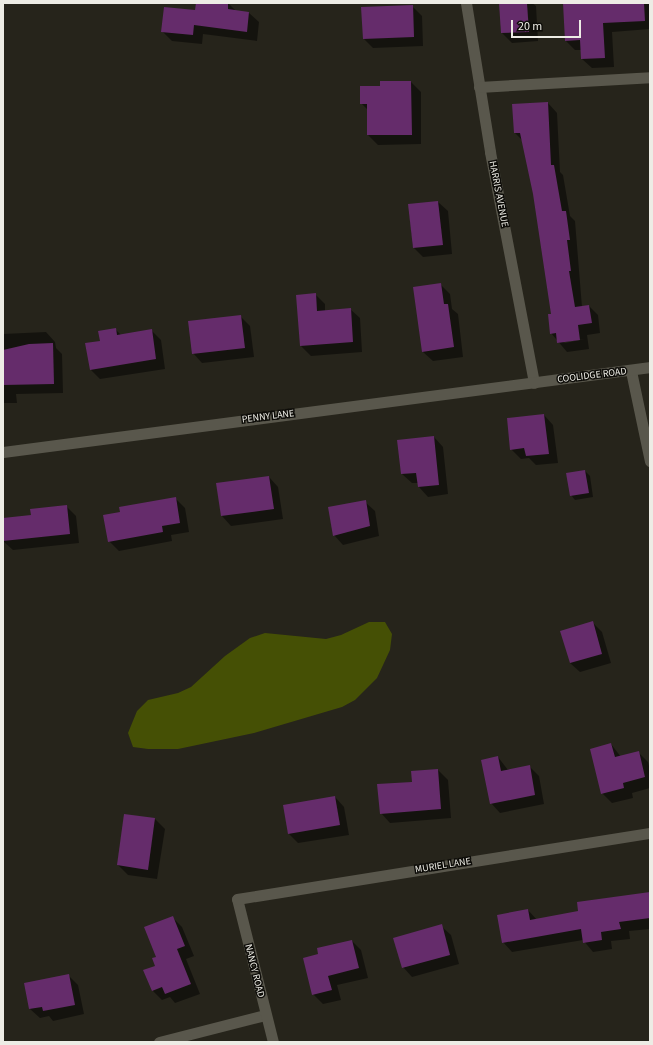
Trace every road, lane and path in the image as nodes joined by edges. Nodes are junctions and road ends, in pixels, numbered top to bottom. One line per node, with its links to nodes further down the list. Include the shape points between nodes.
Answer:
1 (466, 3): 3 (street, HARRIS AVENUE)
2 (650, 77): 3 (street)
3 (479, 87): 6 (street, HARRIS AVENUE)
4 (650, 367): 5 (street, COOLIDGE ROAD)
5 (631, 372): 6 (street, COOLIDGE ROAD); 8 (street)
6 (534, 383): 7 (street, PENNY LANE)
7 (3, 452)
8 (650, 461)
9 (650, 833): 10 (street, MURIEL LANE)
10 (236, 899): 11 (street, NANCY ROAD)
11 (265, 1015): 12 (street); 13 (street, NANCY ROAD)
12 (159, 1042)
13 (273, 1042)

